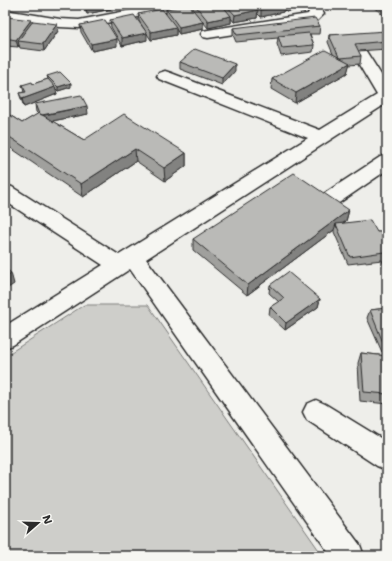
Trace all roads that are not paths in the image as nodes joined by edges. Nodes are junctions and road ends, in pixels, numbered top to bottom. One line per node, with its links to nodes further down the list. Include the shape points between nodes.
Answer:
1 (181, 5): 3 (street, via 79,24)
2 (310, 5): 4 (street, via 317,14 312,18)
3 (5, 14)
4 (208, 34)
5 (359, 51): 7 (street)
6 (165, 76): 8 (street)
7 (387, 96): 8 (street)
8 (321, 138): 12 (street)
9 (387, 161): 11 (street)
10 (5, 192): 12 (street)
11 (323, 204)
12 (126, 262): 13 (street); 16 (street)
13 (5, 338)
14 (316, 412): 15 (street)
15 (387, 457)
16 (349, 556)

